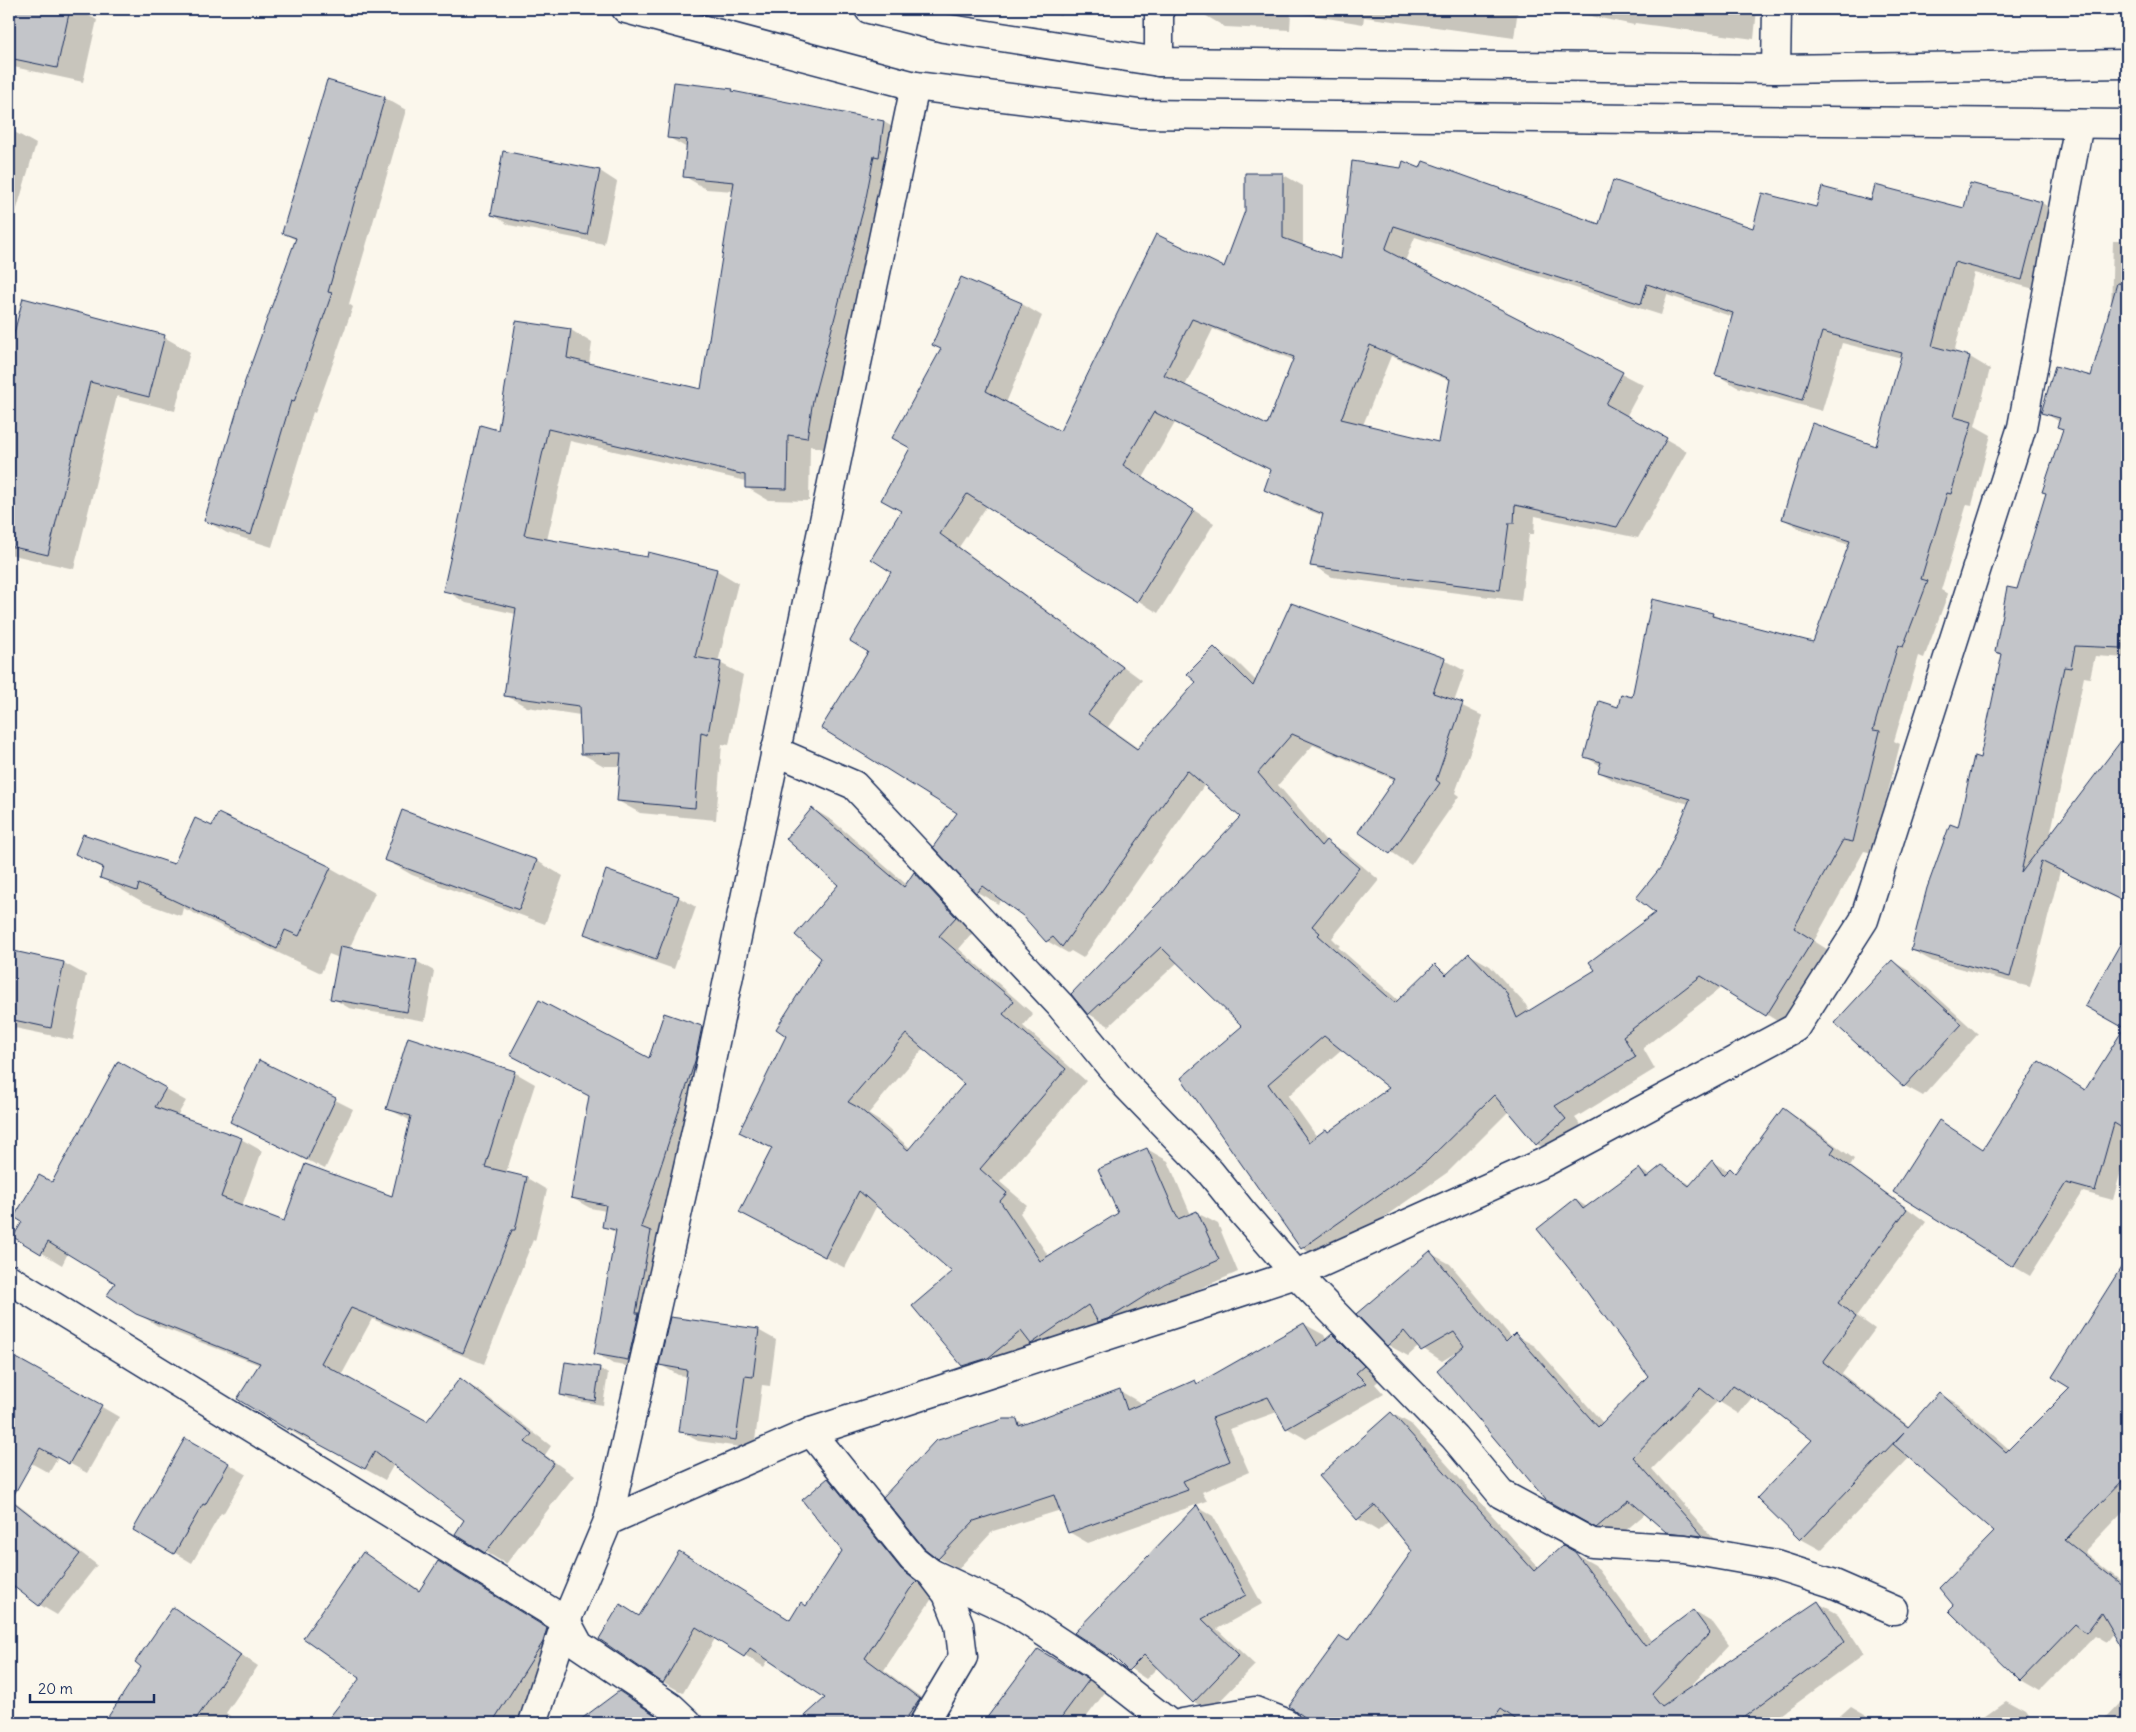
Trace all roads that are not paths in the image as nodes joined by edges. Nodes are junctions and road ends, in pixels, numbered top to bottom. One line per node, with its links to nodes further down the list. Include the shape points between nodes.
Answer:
1 (626, 9): 8 (street)
2 (869, 9): 5 (street, via 944,28)
3 (1159, 9): 5 (street)
4 (1777, 9): 7 (street)
5 (1159, 62): 7 (street)
6 (2127, 64): 7 (street)
7 (1776, 69)
8 (915, 86): 9 (street, via 1138,114); 11 (street)
9 (2079, 124): 10 (street); 12 (street, via 2022,427 1864,920 1795,1028 1547,1160)
10 (2127, 124)
11 (775, 751): 12 (street, via 854,785 1060,1005 1125,1084 1210,1172); 15 (street, via 701,1109)
12 (1296, 1274): 14 (street); 17 (street, via 1454,1438 1501,1494 1592,1543 1685,1549 1776,1565 1832,1583)
13 (9, 1279): 18 (street)
14 (811, 1432): 15 (street); 16 (street, via 913,1559)
15 (608, 1521): 18 (street)
16 (931, 1573): 21 (street, via 947,1594 959,1624 963,1656); 22 (street, via 1012,1611 1100,1669)
17 (1894, 1610)
18 (566, 1621): 19 (street); 20 (street, via 578,1645 671,1707)
19 (533, 1723)
20 (688, 1723)
21 (924, 1723)
22 (1169, 1723)
23 (1182, 1723): 24 (street, via 1255,1711)
24 (1286, 1723)

